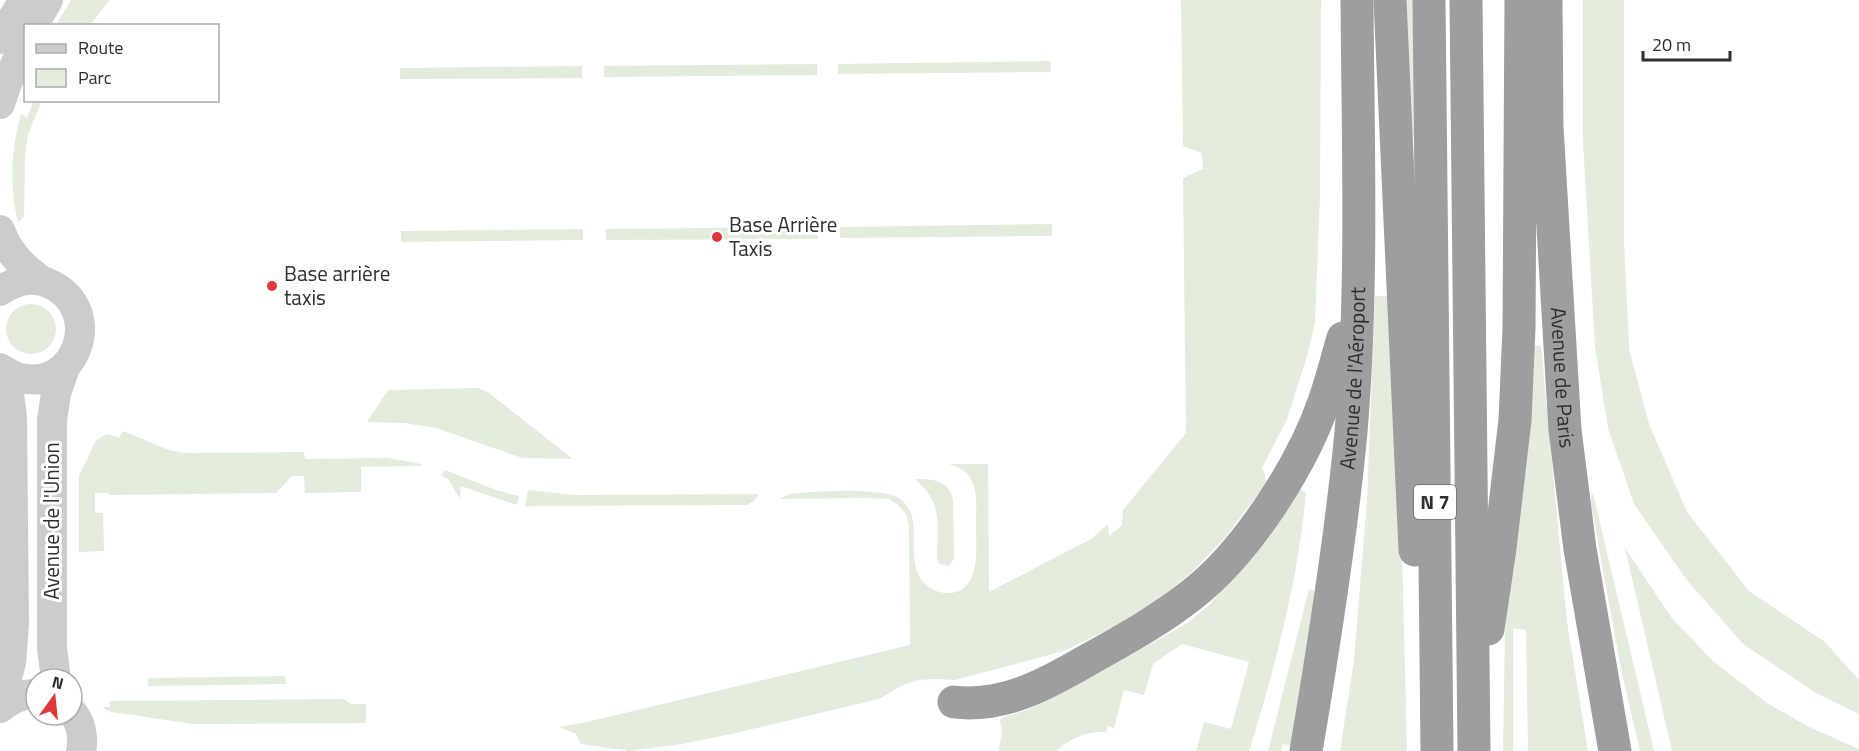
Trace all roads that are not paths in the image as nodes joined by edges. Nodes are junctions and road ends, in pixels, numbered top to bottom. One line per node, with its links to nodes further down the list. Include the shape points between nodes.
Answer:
1 (24, 0): 10 (street)
2 (48, 0): 9 (street)
3 (1357, 0): 16 (highway, Avenue de l'Aéroport)
4 (1390, 0): 19 (highway, via 1412,520 1417,572)
5 (1429, 0): 19 (highway, N 7)
6 (1466, 0): 27 (highway, N 7)
7 (1521, 0): 27 (highway, via 1515,420)
8 (1545, 0): 32 (highway, Avenue de Paris, via 1547,126 1565,430 1580,549)
9 (34, 24)
10 (0, 39)
11 (24, 45): 12 (street)
12 (0, 104)
13 (0, 230): 14 (street, Avenue de l'Union, via 12,254)
14 (42, 281): 15 (street, via 25,279); 17 (street, Avenue de l'Union, via 59,288 71,299 79,316 77,350)
15 (0, 291)
16 (1357, 296): 20 (highway, Avenue de l'Aéroport, via 1351,430); 24 (highway, via 1325,398 1296,465 1231,558 1195,592 1149,626 1066,673 990,703)
17 (66, 365): 18 (street, Avenue de l'Union, via 52,375 34,379); 21 (street, Avenue de l'Union, via 51,420)
18 (0, 370): 23 (street, Avenue de l'Union, via 12,418 14,624 11,663)
19 (1436, 636): 31 (highway, N 7)
20 (1321, 660): 29 (highway, Avenue de l'Aéroport); 30 (highway, via 1329,674 1336,705)
21 (54, 667)
22 (24, 695): 25 (street)
23 (0, 702)
24 (954, 702)
25 (0, 708)
26 (79, 727): 28 (street)
27 (1473, 735)
28 (81, 751)
29 (1306, 751)
30 (1329, 751)
31 (1437, 751)
32 (1616, 751)

